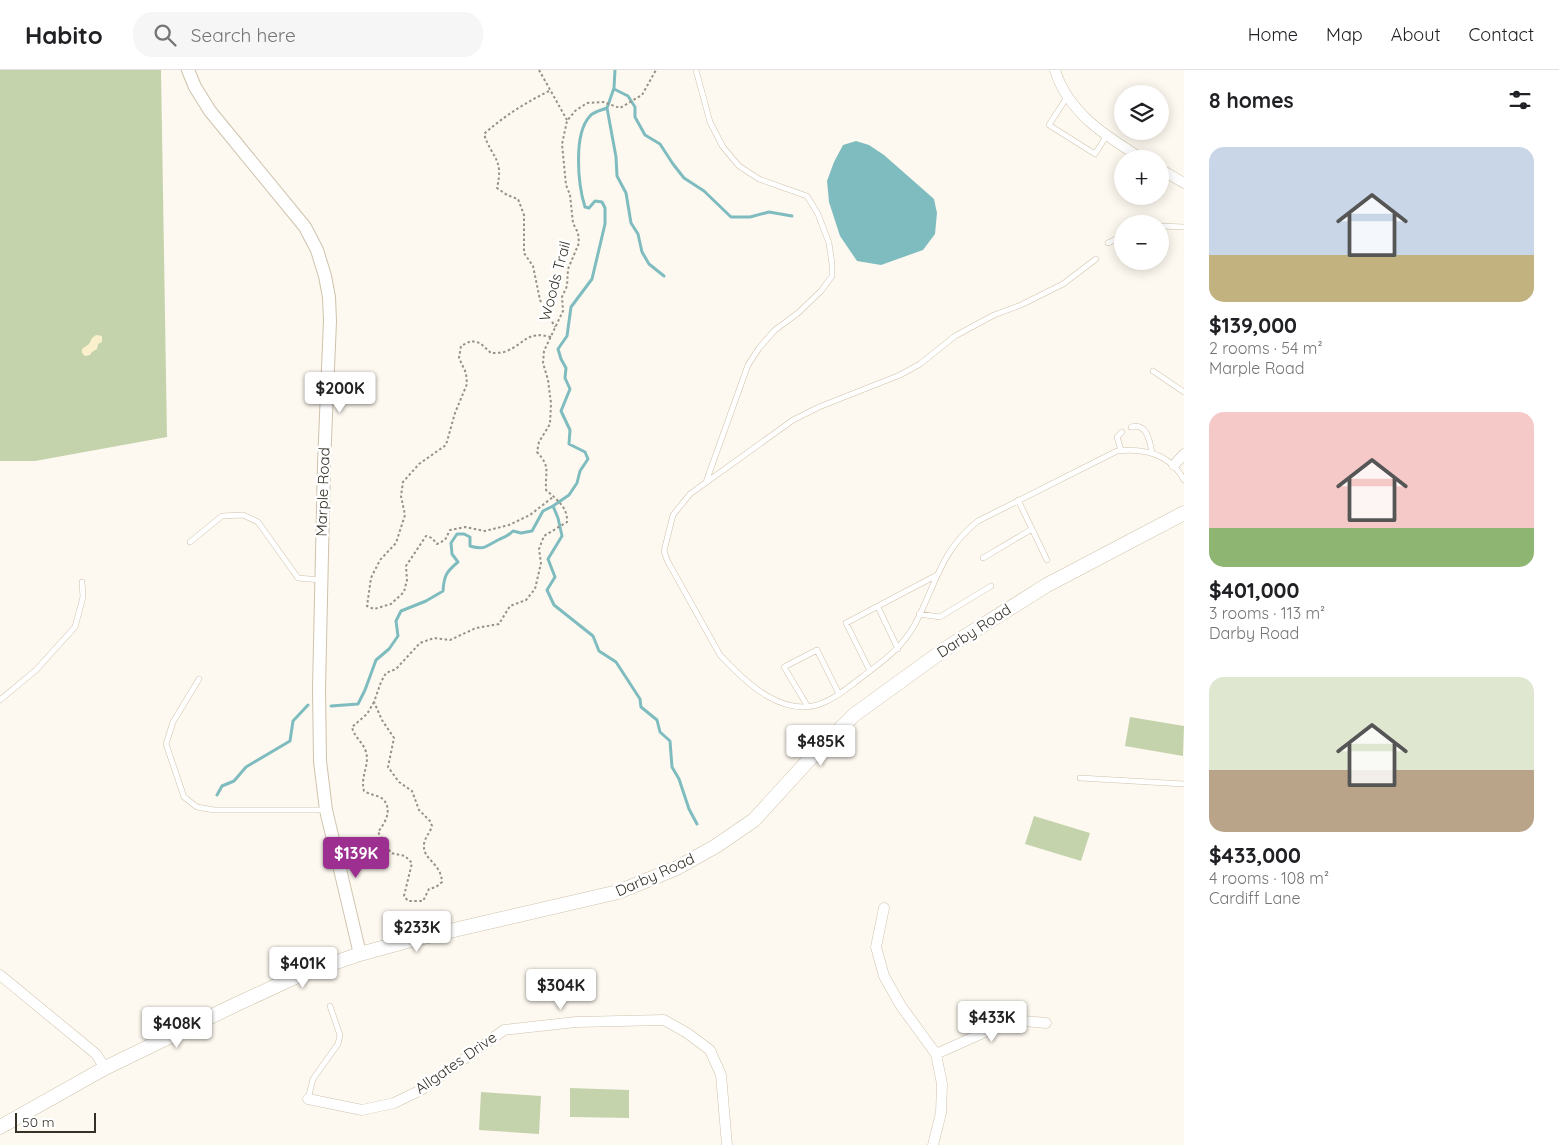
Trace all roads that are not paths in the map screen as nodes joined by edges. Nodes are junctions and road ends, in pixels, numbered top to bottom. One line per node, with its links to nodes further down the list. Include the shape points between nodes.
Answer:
1 (188, 70): 31 (street, Marple Road, via 210,111 305,227 322,261 330,321)
2 (696, 70): 23 (lane, via 710,122 723,147 739,166 759,179 807,196 818,214 832,264 832,276 821,290 775,330 748,365)
3 (1056, 70): 4 (street)
4 (1067, 97): 5 (street, via 1089,122); 5 (lane, via 1048,125 1095,154)
5 (1107, 135): 6 (street)
6 (1130, 150)
7 (1169, 173): 8 (street)
8 (1184, 182)
9 (1169, 226): 10 (lane)
10 (1184, 226)
11 (1114, 240): 12 (lane)
12 (1108, 243)
13 (1096, 258): 23 (lane, via 1063,284 955,336 920,364 900,375 793,420)
14 (1152, 371): 15 (lane)
15 (1184, 392)
16 (1131, 427): 19 (lane, via 1143,428)
17 (1122, 432): 18 (lane, via 1117,437)
18 (1121, 450): 19 (lane); 24 (lane)
19 (1152, 453): 21 (lane)
20 (1184, 454): 21 (street)
21 (1174, 465): 22 (lane)
22 (1184, 480)
23 (706, 482): 41 (lane, via 690,494 673,516 664,551 666,560 720,655 752,686 773,699 792,706)
24 (1018, 500): 26 (lane); 30 (lane, via 966,530)
25 (1184, 513): 46 (main road, Darby Road, via 1047,585 945,650 854,715 754,820 677,868 618,892)
26 (1032, 529): 28 (lane); 29 (lane)
27 (190, 542): 31 (lane, via 222,516 243,514 258,522 298,578)
28 (983, 558)
29 (1047, 560)
30 (937, 574): 34 (lane); 35 (lane)
31 (321, 580): 44 (street, Marple Road, via 320,761)
32 (82, 582): 40 (lane, via 83,597 75,627 36,670)
33 (990, 586): 35 (lane, via 940,617)
34 (878, 607): 36 (lane); 37 (lane, via 846,623)
35 (919, 614): 36 (lane)
36 (898, 649): 37 (lane)
37 (870, 671): 39 (lane)
38 (199, 679): 44 (lane, via 173,722 166,744 184,797 197,807 214,810)
39 (839, 694): 41 (lane); 41 (lane, via 817,650 784,667)
40 (0, 700)
41 (808, 707)
42 (1080, 778): 43 (lane)
43 (1184, 784)
44 (326, 810): 46 (street, Marple Road)
45 (884, 908): 50 (street, via 876,947 884,976)
46 (360, 954): 51 (main road, Darby Road, via 302,974)
47 (0, 975): 51 (street, via 96,1054)
48 (330, 1006): 52 (lane, via 340,1034 338,1044 313,1079)
49 (1046, 1023): 50 (street, via 1012,1020)
50 (936, 1054): 55 (street, via 942,1084)
51 (105, 1068): 53 (main road, Darby Road)
52 (308, 1099): 54 (street, Allgates Drive, via 362,1110 394,1103 421,1090 504,1030 576,1022 664,1020 687,1032 710,1050 721,1075)
53 (0, 1127)
54 (727, 1145)
55 (933, 1145)

